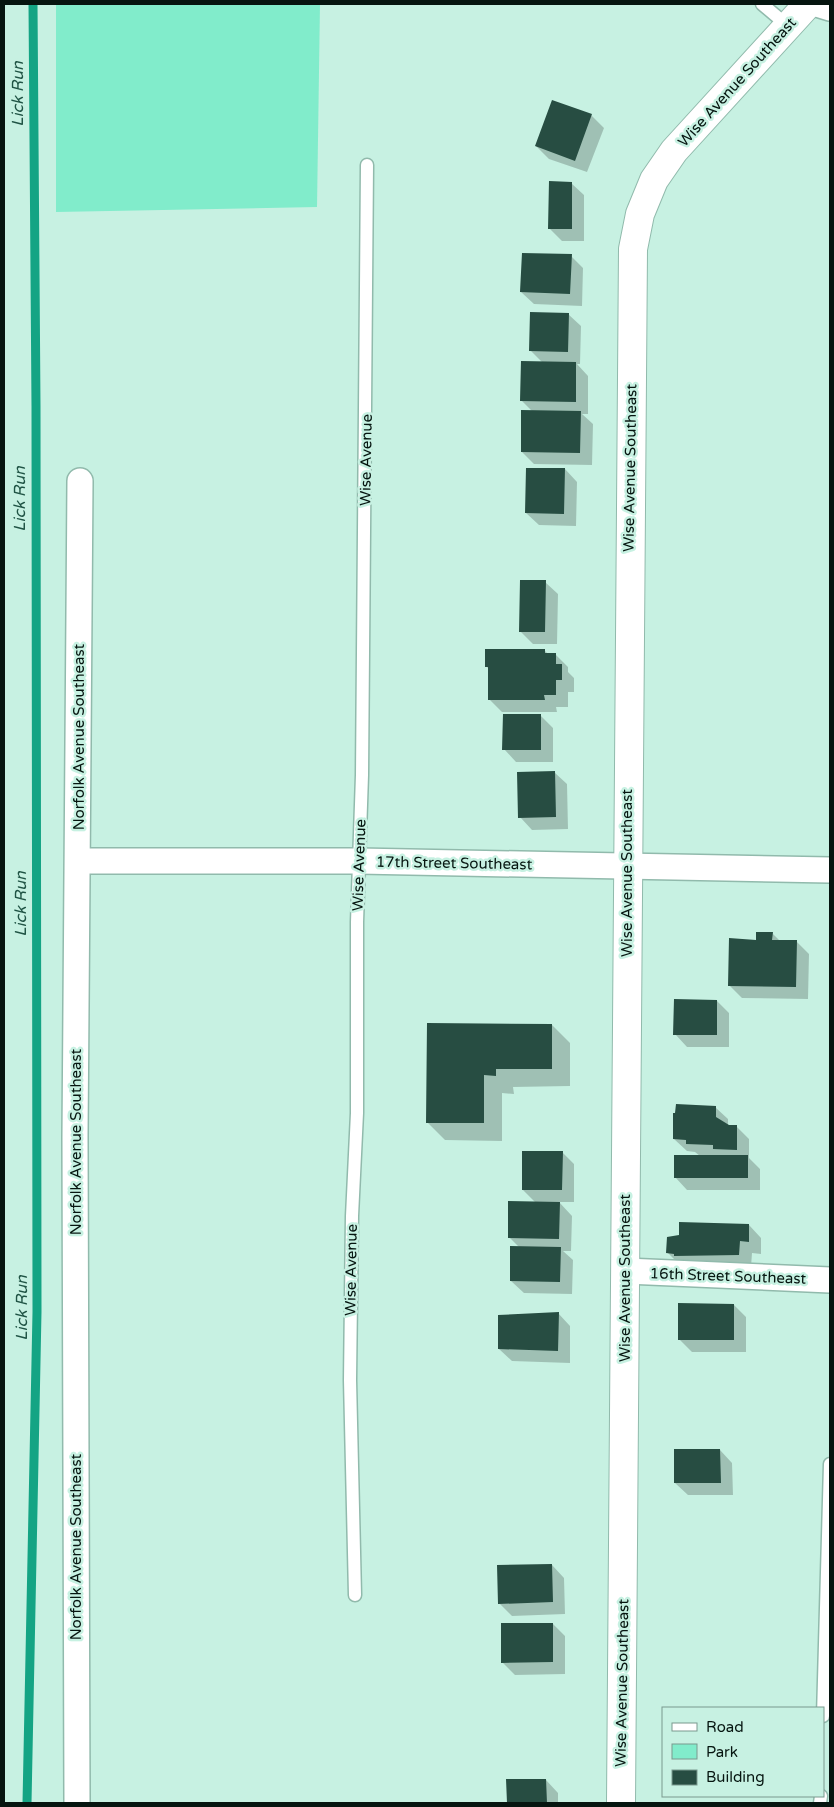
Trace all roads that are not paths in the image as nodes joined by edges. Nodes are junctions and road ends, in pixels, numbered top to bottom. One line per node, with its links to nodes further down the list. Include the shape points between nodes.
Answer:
1 (762, 4): 5 (lane)
2 (808, 4): 5 (street, Wise Avenue Southeast)
3 (817, 4): 4 (street)
4 (830, 8)
5 (788, 26): 10 (street, Wise Avenue Southeast, via 674,151 654,180 640,214 633,249)
6 (367, 165): 9 (lane, Wise Avenue, via 367,398)
7 (80, 481): 8 (street, Norfolk Avenue Southeast)
8 (78, 861): 9 (street, 17th Street Southeast); 17 (street, Norfolk Avenue Southeast, via 75,1137)
9 (359, 861): 10 (street, 17th Street Southeast); 15 (lane, Wise Avenue, via 350,1380)
10 (627, 866): 11 (street, 17th Street Southeast); 12 (street, Wise Avenue Southeast)
11 (830, 870)
12 (626, 1272): 13 (street, 16th Street Southeast); 18 (street, Wise Avenue Southeast)
13 (830, 1280)
14 (830, 1464): 16 (lane)
15 (354, 1595)
16 (823, 1707)
17 (77, 1803)
18 (621, 1803)

